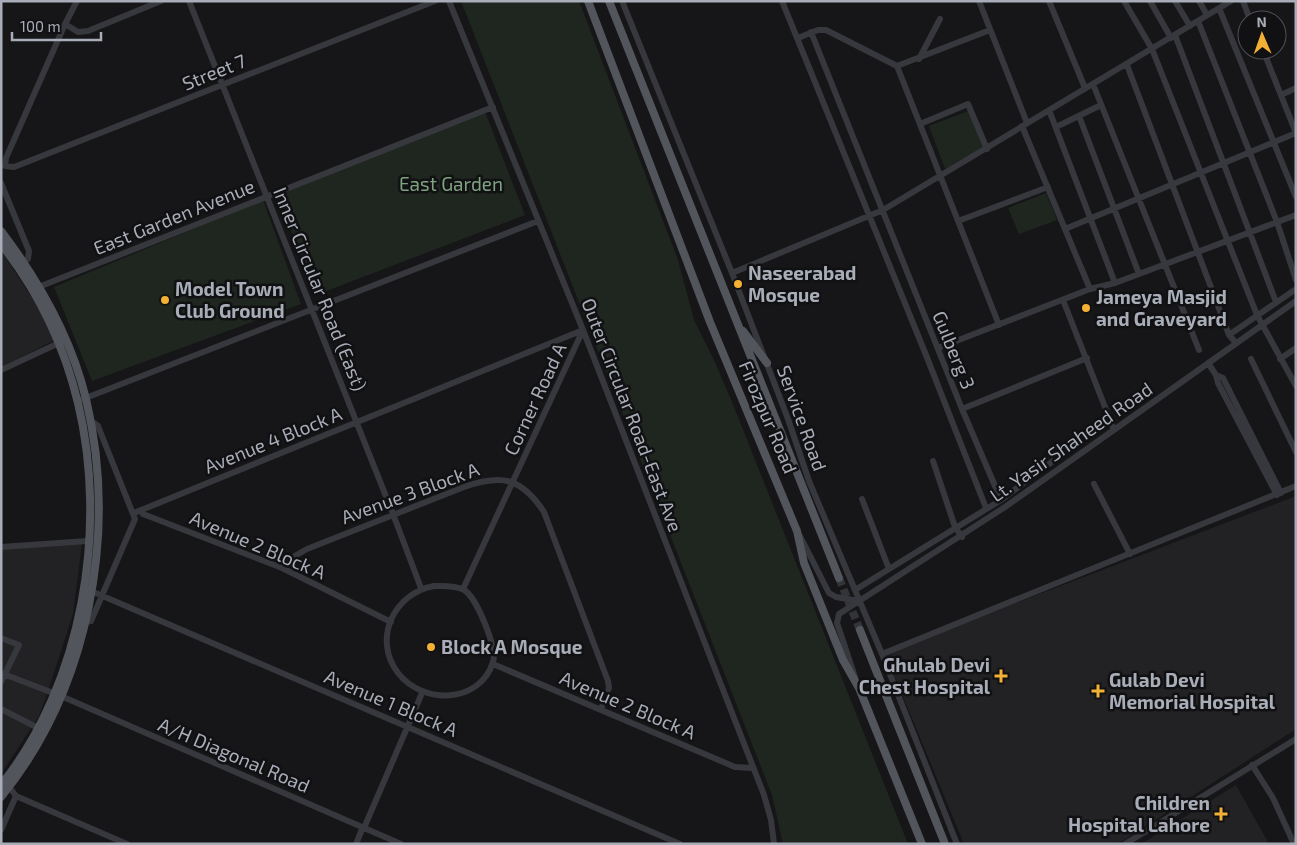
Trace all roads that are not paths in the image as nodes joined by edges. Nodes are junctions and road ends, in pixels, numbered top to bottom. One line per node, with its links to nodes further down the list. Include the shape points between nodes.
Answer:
1 (77, 1): 21 (street)
2 (161, 1): 21 (street, via 88,31 78,32)
3 (189, 1): 33 (street, Inner Circular Road (East))
4 (435, 1): 33 (street, Street 7)
5 (450, 1): 38 (street, Outer Circular Road-East Ave)
6 (588, 1): 121 (main road, Firozpur Road, via 710,322)
7 (609, 1): 86 (main road, Firozpur Road)
8 (622, 1): 74 (street, Service Road)
9 (782, 1): 26 (street)
10 (979, 1): 23 (street)
11 (1050, 1): 34 (street)
12 (1124, 1): 27 (street)
13 (1150, 1): 25 (street)
14 (1175, 1): 22 (street)
15 (1199, 1): 18 (street)
16 (1228, 2): 17 (street)
17 (1219, 8): 18 (street); 45 (street)
18 (1208, 16): 20 (street)
19 (940, 19): 28 (street)
20 (1198, 22): 22 (street); 47 (street)
21 (65, 24): 49 (street)
22 (1190, 26): 25 (street)
23 (990, 30): 28 (street); 42 (street)
24 (812, 32): 26 (street); 31 (street, via 826,30); 59 (street, Gulberg 3)
25 (1173, 37): 27 (street); 48 (street)
26 (798, 38): 61 (street)
27 (1152, 49): 30 (street); 50 (street)
28 (919, 59): 31 (street)
29 (1266, 60): 36 (street)
30 (1126, 65): 32 (street); 53 (street)
31 (897, 66): 41 (street)
32 (1093, 84): 34 (street); 37 (street)
33 (222, 85): 49 (street, Street 7, via 14,167); 55 (street, Inner Circular Road (East))
34 (1085, 88): 39 (street)
35 (1296, 88): 36 (street)
36 (1280, 95): 44 (street)
37 (1101, 105): 40 (street); 57 (street)
38 (493, 107): 55 (street, East Garden Avenue); 63 (street, Outer Circular Road-East Ave)
39 (1049, 110): 42 (street); 43 (street)
40 (1079, 116): 43 (street); 58 (street)
41 (920, 124): 46 (street, via 968,104); 51 (street)
42 (1025, 125): 46 (street); 54 (street)
43 (1056, 127): 62 (street)
44 (1296, 133): 45 (street)
45 (1274, 143): 47 (street); 56 (street)
46 (986, 149): 51 (street)
47 (1250, 152): 48 (street); 65 (street)
48 (1223, 164): 50 (street); 68 (street)
49 (3, 167)
50 (1200, 173): 53 (street); 69 (street)
51 (940, 176): 59 (street); 64 (street)
52 (1, 183): 72 (street, via 29,251 28,259)
53 (1172, 185): 57 (street); 71 (street)
54 (1048, 188): 64 (street); 66 (street)
55 (266, 196): 78 (street, East Garden Avenue); 84 (street, Inner Circular Road (East))
56 (1296, 198)
57 (1138, 199): 58 (street); 73 (street)
58 (1114, 209): 62 (street); 75 (street)
59 (882, 210): 61 (street); 93 (street, Gulberg 3)
60 (1296, 215): 65 (street)
61 (870, 216): 74 (street); 117 (street)
62 (1091, 218): 66 (street); 77 (street)
63 (538, 221): 84 (street); 89 (street, Outer Circular Road-East Ave)
64 (958, 221): 87 (street)
65 (1277, 222): 68 (street); 76 (street)
66 (1065, 229): 80 (street)
67 (1, 230): 72 (main road)
68 (1249, 233): 69 (street); 83 (street)
69 (1227, 241): 71 (street); 85 (street)
70 (1, 244): 78 (main road)
71 (1197, 252): 73 (street); 90 (street)
72 (24, 261): 78 (main road)
73 (1164, 264): 75 (street); 95 (street)
74 (732, 273): 99 (street, Service Road)
75 (1139, 274): 77 (street)
76 (1296, 280)
77 (1115, 282): 80 (street)
78 (37, 288): 91 (main road); 103 (main road, via 62,333)
79 (1296, 289): 83 (street)
80 (1090, 290): 81 (street)
81 (1063, 300): 87 (street); 96 (street)
82 (1296, 300): 88 (street, Lt. Yasir Shaheed Road)
83 (1276, 302): 85 (street)
84 (312, 311): 103 (street); 106 (street, Inner Circular Road (East))
85 (1257, 315): 88 (street); 90 (street)
86 (736, 321): 99 (main road); 131 (main road, Firozpur Road)
87 (999, 325): 93 (street)
88 (1262, 325): 92 (street, Lt. Yasir Shaheed Road); 98 (street)
89 (584, 330): 106 (street, Avenue 4 Block A); 111 (street, Corner Road A); 156 (street, Outer Circular Road-East Ave)
90 (1229, 335): 92 (street)
91 (59, 343): 101 (street); 103 (main road)
92 (1236, 343): 100 (street, Lt. Yasir Shaheed Road)
93 (938, 348): 104 (street, Gulberg 3)
94 (1296, 348): 98 (street)
95 (1199, 350)
96 (1087, 358): 104 (street); 105 (street)
97 (1251, 359): 109 (street)
98 (1280, 359): 102 (street)
99 (767, 363): 135 (street, Service Road, via 809,481)
100 (1208, 363): 108 (street, Lt. Yasir Shaheed Road); 114 (street, via 1216,375 1223,378)
101 (1, 370)
102 (1296, 386)
103 (82, 400): 107 (main road); 123 (main road, via 89,483)
104 (962, 410): 116 (street, Gulberg 3)
105 (1109, 419): 108 (street); 116 (street)
106 (357, 422): 118 (street, Avenue 4 Block A); 119 (street, Inner Circular Road (East))
107 (90, 423): 118 (street, via 98,426); 136 (main road, via 98,510)
108 (1114, 430): 122 (street, Lt. Yasir Shaheed Road)
109 (1296, 452)
110 (933, 461): 120 (street)
111 (513, 483): 119 (street, Avenue 3 Block A, via 500,478 488,479); 134 (street, Corner Road A); 151 (street, Avenue 3 Block A, via 529,493 544,512 608,681 609,688)
112 (1094, 484): 125 (street)
113 (1296, 486): 114 (street)
114 (1279, 494): 125 (street)
115 (862, 499): 128 (street)
116 (1001, 500): 117 (street)
117 (986, 508): 120 (street)
118 (138, 512): 127 (street, Avenue 2 Block A); 137 (street)
119 (393, 514): 127 (street, Avenue 3 Block A, via 307,549 292,557); 133 (street, Inner Circular Road (East))
120 (955, 527): 122 (street); 126 (street)
121 (797, 531): 138 (street, via 829,593); 147 (main road, Firozpur Road, via 804,563 843,660)
122 (962, 537): 129 (street, Lt. Yasir Shaheed Road)
123 (88, 541): 124 (street); 140 (main road)
124 (1, 547)
125 (1130, 554): 143 (street)
126 (896, 564): 128 (street); 129 (street)
127 (282, 568): 139 (street, Avenue 2 Block A)
128 (889, 569): 130 (street)
129 (905, 573): 132 (street, Lt. Yasir Shaheed Road)
130 (880, 575): 132 (street); 135 (street)
131 (839, 578)
132 (882, 587): 138 (street, Lt. Yasir Shaheed Road)
133 (421, 588): 134 (street, via 444,586); 139 (street, via 406,597)
134 (462, 589): 144 (street, via 479,612 494,650)
135 (855, 590): 138 (street, Service Road)
136 (91, 591): 137 (street, Avenue 1 Block A); 140 (main road)
137 (102, 595): 140 (street, via 91,621); 152 (street, Avenue 1 Block A)
138 (860, 601): 143 (street, Service Road); 147 (street, Lt. Yasir Shaheed Road, via 841,612 836,619)
139 (392, 622): 148 (street, via 387,637 391,660 404,681)
140 (82, 623): 149 (main road)
141 (860, 630): 168 (main road)
142 (1, 638): 145 (street, via 19,645)
143 (882, 654): 169 (street, Service Road)
144 (493, 664): 148 (street, via 483,679 460,694 438,696); 151 (street, Avenue 2 Block A)
145 (3, 674): 146 (street); 149 (street, A/H Diagonal Road)
146 (1, 682)
147 (858, 688): 167 (main road, Firozpur Road)
148 (422, 693): 152 (street)
149 (58, 695): 153 (main road); 157 (main road, via 28,758); 160 (street, A/H Diagonal Road)
150 (1, 709): 153 (street)
151 (601, 709): 156 (street, Avenue 2 Block A, via 735,767)
152 (406, 726): 160 (street); 165 (street, Avenue 1 Block A)
153 (38, 728): 157 (main road)
154 (1296, 738): 155 (street)
155 (1252, 765): 170 (street); 171 (street, via 1273,798)
156 (752, 768): 166 (street, Outer Circular Road-East Ave, via 764,795)
157 (5, 784): 158 (street); 159 (main road)
158 (16, 796): 161 (street); 162 (street)
159 (1, 797)
160 (363, 827): 163 (street); 164 (street, A/H Diagonal Road)
161 (1, 830)
162 (127, 844)
163 (356, 844)
164 (402, 844)
165 (680, 844)
166 (774, 844)
167 (922, 844)
168 (945, 844)
169 (957, 844)
170 (1125, 844)
171 (1294, 844)

